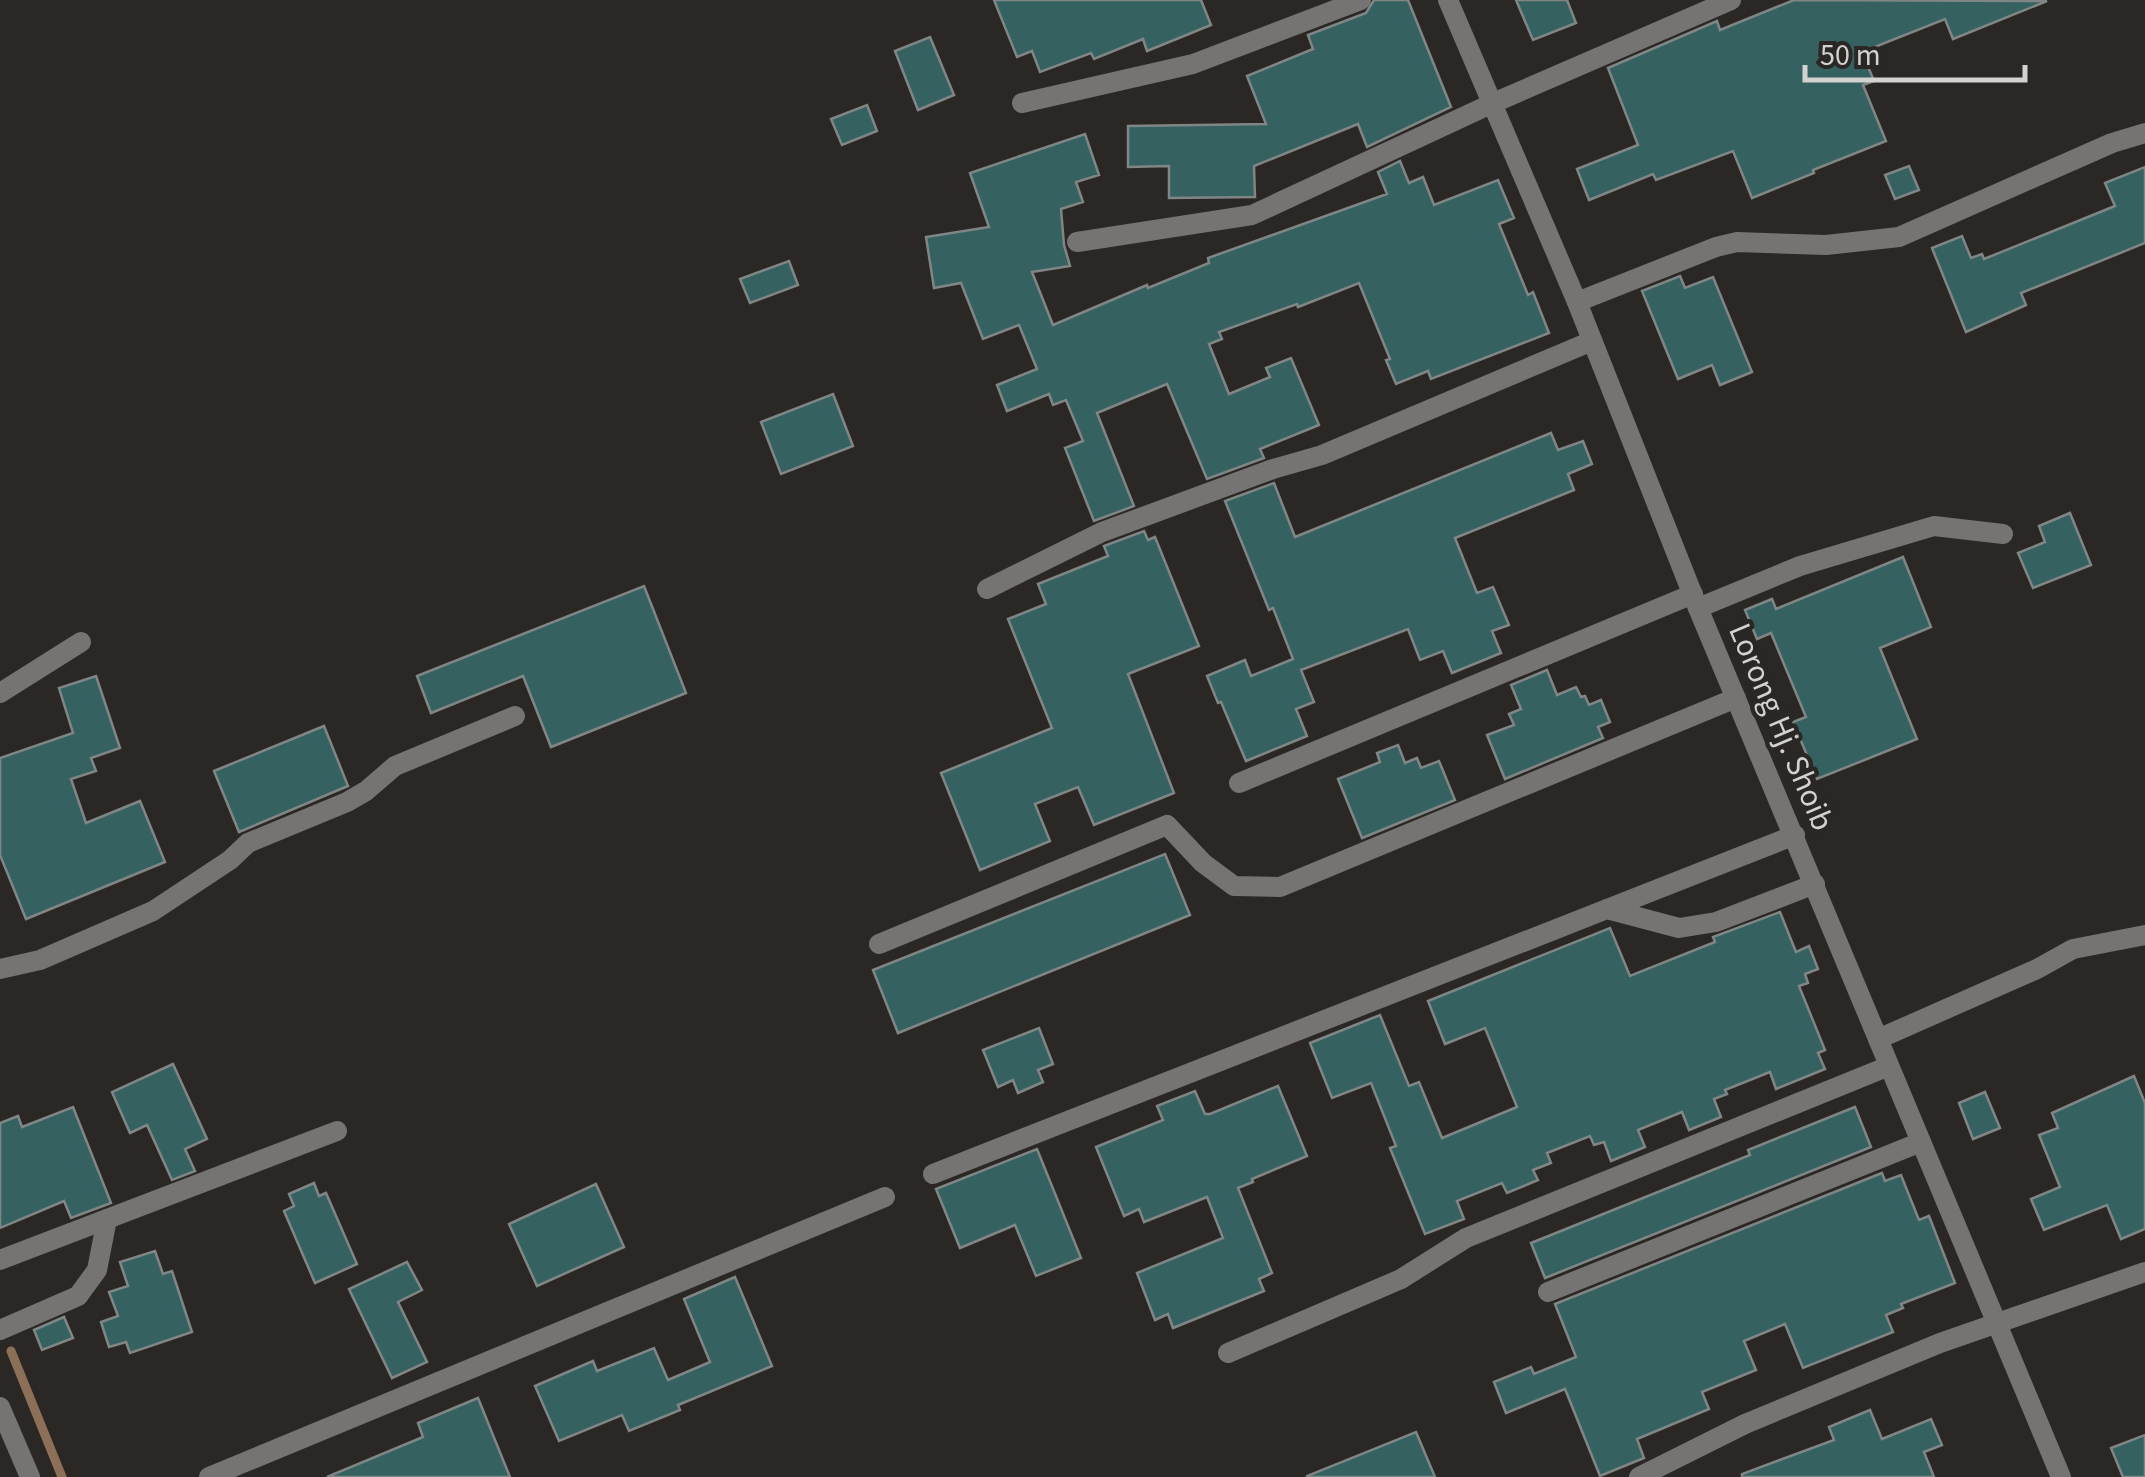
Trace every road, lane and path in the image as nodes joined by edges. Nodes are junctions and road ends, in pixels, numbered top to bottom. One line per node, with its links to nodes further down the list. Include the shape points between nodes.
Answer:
1 (1361, 0): 4 (street, via 1193,64)
2 (1448, 0): 5 (street, Lorong Hj. Shoib)
3 (1731, 0): 5 (street)
4 (1022, 103)
5 (1491, 104): 7 (street, via 1252,215); 8 (street, Lorong Hj. Shoib)
6 (2145, 133): 8 (street, via 1898,237 1826,245 1737,242)
7 (1078, 242)
8 (1578, 302): 9 (street, Lorong Hj. Shoib)
9 (1592, 341): 11 (street, via 1322,455 1102,532); 12 (street, Lorong Hj. Shoib)
10 (2003, 534): 12 (street, via 1934,526)
11 (988, 588)
12 (1695, 601): 15 (street, Lorong Hj. Shoib); 17 (street)
13 (81, 642): 14 (street)
14 (0, 693)
15 (1736, 698): 18 (street, Lorong Hj. Shoib); 22 (street, via 1280,887 1234,886 1167,825)
16 (516, 716): 23 (street, via 396,766 347,802 248,843 153,911 40,960)
17 (1239, 783)
18 (1795, 836): 19 (street, Lorong Hj. Shoib); 20 (street)
19 (1815, 884): 20 (street, via 1716,922 1679,928); 24 (street, Lorong Hj. Shoib)
20 (1608, 909): 28 (street)
21 (2145, 935): 24 (street, via 2073,949)
22 (879, 944)
23 (0, 969)
24 (1878, 1039): 25 (street, Lorong Hj. Shoib)
25 (1888, 1066): 27 (street, Lorong Hj. Shoib); 36 (street, via 1466,1238 1401,1279)
26 (337, 1131): 30 (street)
27 (1921, 1142): 33 (street); 34 (street, Lorong Hj. Shoib)
28 (932, 1174)
29 (884, 1196): 39 (street)
30 (107, 1219): 31 (street); 35 (street, via 97,1270 78,1296)
31 (0, 1260)
32 (2145, 1272): 34 (street)
33 (1548, 1292)
34 (1997, 1321): 40 (street, via 1745,1424); 41 (street, Lorong Hj. Shoib)
35 (0, 1330)
36 (1228, 1353)
37 (2, 1417): 38 (street)
38 (30, 1477)
39 (209, 1477)
40 (1639, 1477)
41 (2061, 1477)

